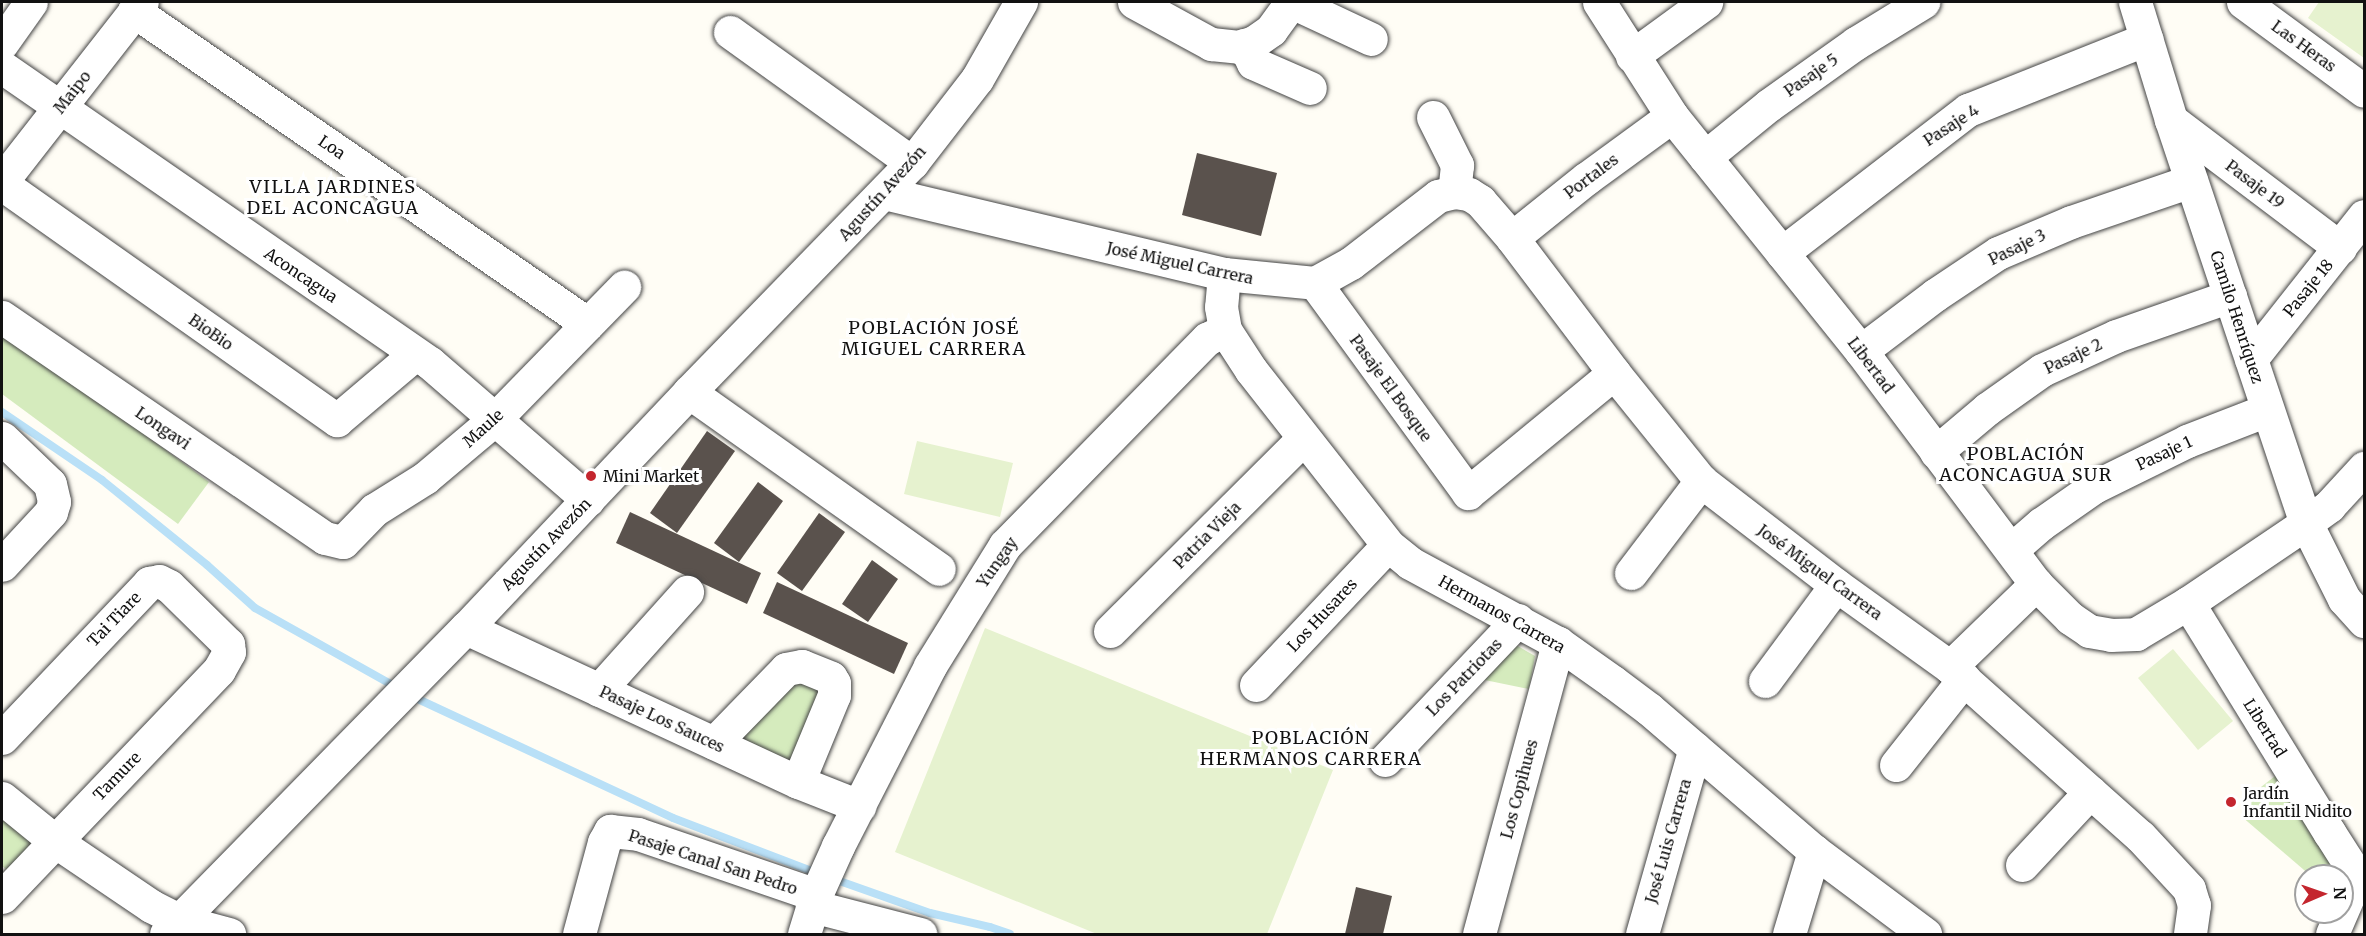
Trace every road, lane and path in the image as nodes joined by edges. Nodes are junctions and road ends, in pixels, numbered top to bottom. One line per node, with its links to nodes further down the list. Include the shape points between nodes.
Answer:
1 (32, 2): 14 (street)
2 (1021, 2): 25 (street, Agustín Avezón, via 977,79)
3 (1134, 2): 15 (street, via 1211,44)
4 (1292, 2): 12 (street); 15 (street, via 1271,30)
5 (1599, 2): 16 (street, Libertad)
6 (1706, 2): 16 (street)
7 (1923, 2): 24 (street, Pasaje 5, via 1856,43)
8 (2135, 2): 13 (street, Camilo Henríquez)
9 (2243, 2): 19 (street, Las Heras)
10 (138, 6): 20 (street, Maipo); 39 (street, Loa)
11 (730, 32): 25 (street)
12 (1371, 39)
13 (2146, 39): 23 (street, Camilo Henríquez); 33 (street, Pasaje 4, via 1968,110)
14 (2, 43)
15 (1244, 45): 18 (street, via 1253,63)
16 (1632, 56): 22 (street, Libertad)
17 (2, 67): 20 (street, Aconcagua)
18 (1310, 88)
19 (2364, 91)
20 (59, 109): 27 (street, Maipo); 42 (street, Aconcagua)
21 (1433, 117): 28 (street, via 1457,165)
22 (1672, 117): 24 (street, Libertad); 31 (street, Portales)
23 (2171, 120): 26 (street, Camilo Henríquez); 32 (street, Pasaje 19)
24 (1705, 157): 33 (street, Libertad)
25 (912, 163): 29 (street, Agustín Avezón)
26 (2191, 181): 37 (street, Camilo Henríquez); 41 (street, Pasaje 3, via 2071,222 1998,253)
27 (2, 183): 42 (street, BioBio, via 337,420)
28 (1454, 192): 31 (street, José Miguel Carrera, via 1469,194 1480,201); 35 (street, via 1438,196 1351,263)
29 (884, 193): 34 (street, José Miguel Carrera); 45 (street, Agustín Avezón)
30 (2364, 216): 32 (street, Pasaje 18)
31 (1512, 238): 44 (street, José Miguel Carrera)
32 (2340, 248): 43 (street, Pasaje 18)
33 (1782, 254): 41 (street, Libertad)
34 (1224, 274): 35 (street, José Miguel Carrera); 40 (street, Hermanos Carrera, via 1221,307)
35 (1314, 283): 44 (street, Pasaje El Bosque, via 1468,493)
36 (624, 287): 39 (street, Maule)
37 (2230, 296): 43 (street, Camilo Henríquez); 50 (street, Pasaje 2, via 2116,336 2042,370)
38 (2, 317): 55 (street, Longavi)
39 (588, 324): 47 (street, Maule)
40 (1225, 330): 49 (street, Hermanos Carrera); 83 (street, Yungay, via 1207,339 1005,545 930,666)
41 (1861, 351): 50 (street, Libertad)
42 (416, 354): 47 (street, Aconcagua)
43 (2251, 359): 46 (street, Camilo Henríquez)
44 (1614, 372): 52 (street, José Miguel Carrera)
45 (689, 392): 53 (street, Agustín Avezón); 59 (street)
46 (2267, 410): 54 (street, Camilo Henríquez); 57 (street, Pasaje 1, via 2187,441 2094,487)
47 (495, 419): 53 (street, Aconcagua); 55 (street, Maule, via 425,478 374,510 343,542)
48 (2, 438): 58 (street, via 50,484 54,502 51,512)
49 (1303, 439): 56 (street, Hermanos Carrera); 68 (street, Patria Vieja)
50 (1936, 452): 57 (street, Libertad)
51 (2364, 468): 54 (street, Libertad, via 2329,506)
52 (1701, 481): 60 (street); 62 (street, José Miguel Carrera)
53 (588, 500): 67 (street, Agustín Avezón)
54 (2306, 523): 64 (street, Libertad); 66 (street, Camilo Henríquez, via 2344,599)
55 (325, 538)
56 (1388, 545): 65 (street, Hermanos Carrera, via 1410,563); 73 (street, Los Husares)
57 (2011, 550): 61 (street, Libertad)
58 (2, 565)
59 (939, 569)
60 (1631, 573)
61 (2036, 584): 64 (street, Libertad, via 2089,631 2111,635 2136,634); 71 (street)
62 (1836, 585): 71 (street, José Miguel Carrera); 72 (street)
63 (687, 592): 74 (street)
64 (2188, 603): 87 (street, Libertad)
65 (1518, 620): 69 (street, Hermanos Carrera); 78 (street, Los Patriotas)
66 (2364, 621)
67 (466, 628): 74 (street, Pasaje Los Sauces); 90 (street, Agustín Avezón)
68 (1110, 631)
69 (1558, 643): 77 (street, Hermanos Carrera); 94 (street, Los Copihues)
70 (229, 652): 75 (street, Tai Tiare, via 224,638 169,586 159,581 149,583); 84 (street, Tamure, via 219,669)
71 (1957, 673): 79 (street); 81 (street, José Miguel Carrera)
72 (1765, 681)
73 (1256, 685)
74 (599, 690): 76 (street, Pasaje Los Sauces)
75 (2, 738)
76 (714, 743): 80 (street, Pasaje Los Sauces); 80 (street, via 791,666 802,666 831,678 834,695)
77 (1695, 748): 85 (street, Hermanos Carrera); 95 (street, José Luis Carrera)
78 (1385, 760)
79 (1896, 765)
80 (798, 782): 83 (street, Pasaje Los Sauces)
81 (2090, 792): 86 (street); 98 (street, José Miguel Carrera, via 2140,836 2189,889 2194,905)
82 (2, 798): 84 (street)
83 (858, 806): 89 (street, Yungay)
84 (55, 841): 88 (street, Tamure); 90 (street, via 151,906)
85 (1814, 851): 96 (street); 97 (street, Hermanos Carrera)
86 (2022, 865)
87 (2361, 878): 99 (street)
88 (2, 897)
89 (811, 912): 92 (street, Pasaje Canal San Pedro, via 638,834 610,831); 93 (street, Pasaje Canal San Pedro)
90 (173, 928): 91 (street)
91 (229, 934)
92 (579, 934)
93 (920, 934)
94 (1479, 934)
95 (1642, 934)
96 (1789, 934)
97 (1924, 934)
98 (2190, 934)
99 (2332, 934)

